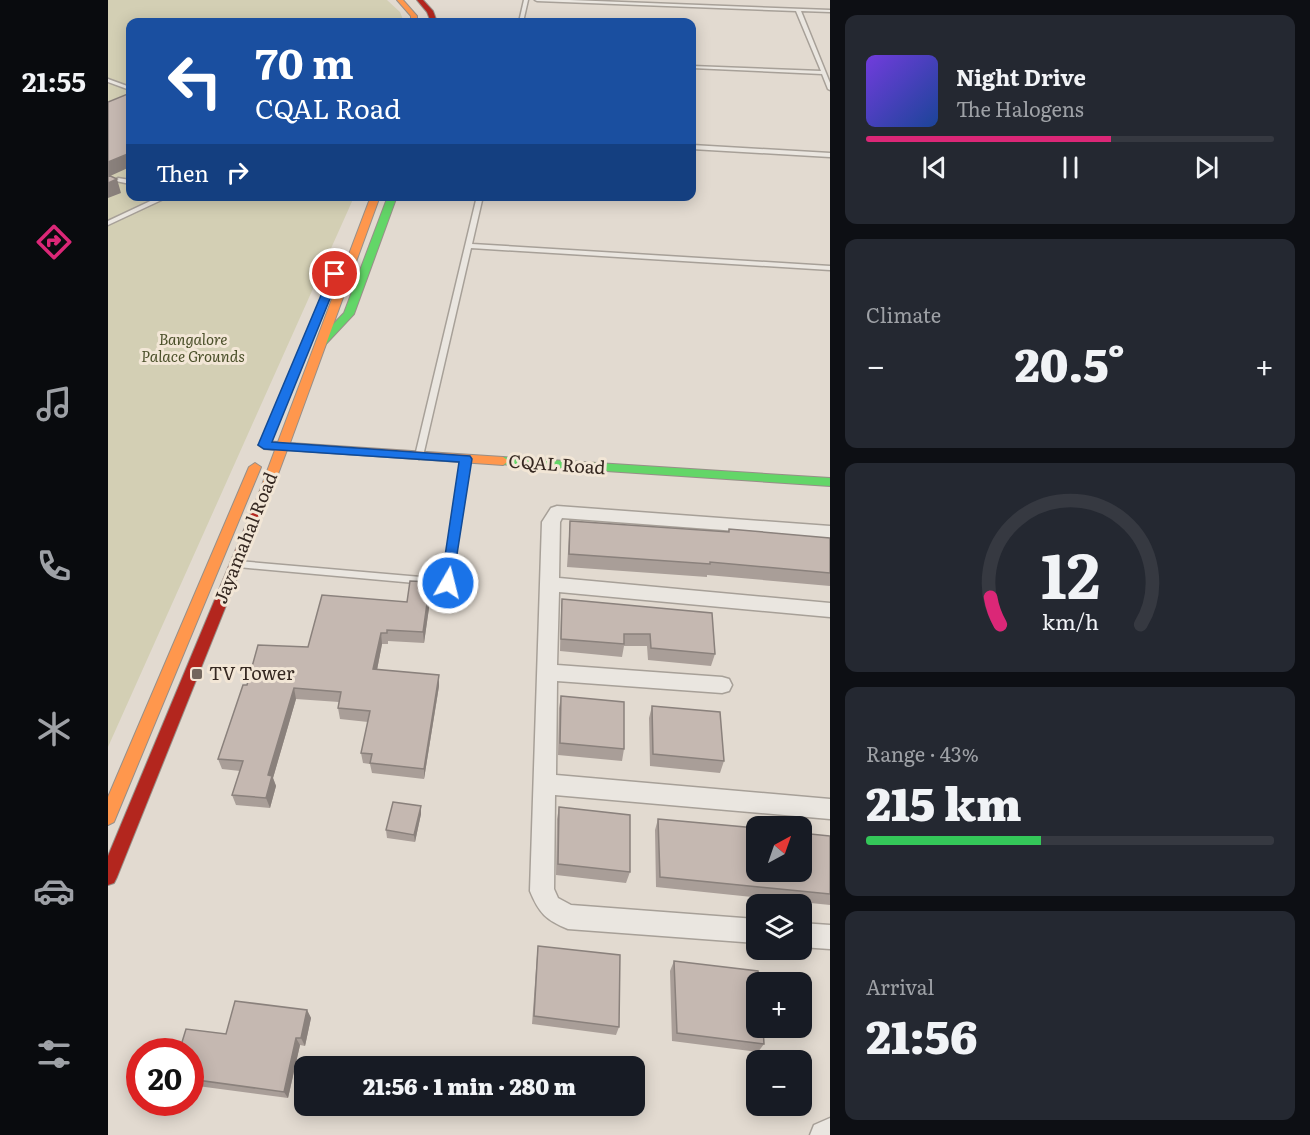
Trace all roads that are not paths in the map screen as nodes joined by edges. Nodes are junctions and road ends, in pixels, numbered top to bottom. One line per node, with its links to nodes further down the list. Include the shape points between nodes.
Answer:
1 (400, 0): 10 (main road)
2 (407, 0): 11 (main road)
3 (420, 0): 12 (main road)
4 (526, 0): 13 (lane)
5 (537, 0): 6 (lane)
6 (588, 1): 7 (lane)
7 (642, 2): 8 (lane)
8 (798, 10): 9 (lane); 15 (lane)
9 (830, 11)
10 (414, 18)
11 (421, 18)
12 (433, 18)
13 (522, 18)
14 (696, 67): 15 (lane)
15 (824, 73): 18 (lane)
16 (108, 80): 17 (lane)
17 (126, 87)
18 (830, 89)
19 (696, 147): 20 (lane)
20 (830, 155)
21 (118, 180): 22 (lane)
22 (126, 181)
23 (148, 201): 29 (lane)
24 (155, 201): 29 (lane)
25 (370, 201): 34 (main road, Jayamahal Road)
26 (370, 201): 35 (main road)
27 (392, 201): 34 (main road, via 349,314)
28 (479, 201): 32 (lane)
29 (119, 216): 30 (lane); 31 (lane)
30 (108, 218)
31 (108, 224)
32 (468, 246): 33 (lane); 39 (lane)
33 (830, 268)
34 (320, 344): 38 (main road, Jayamahal Road)
35 (288, 391)
36 (272, 428): 37 (main road, Jayamahal Road)
37 (264, 445): 38 (main road, CQAL Road); 50 (main road, Jayamahal Road)
38 (284, 447): 39 (main road, CQAL Road); 43 (main road, Jayamahal Road)
39 (419, 456): 40 (main road, CQAL Road)
40 (466, 459): 41 (main road, CQAL Road); 43 (lane, via 448,583)
41 (830, 482)
42 (830, 532): 44 (street, via 557,512 551,522)
43 (236, 563): 51 (main road, Jayamahal Road)
44 (550, 584): 45 (street); 46 (street)
45 (830, 610)
46 (548, 672): 47 (street); 48 (street)
47 (722, 685)
48 (545, 784): 49 (street); 52 (street, via 542,891 550,906 568,917)
49 (830, 809)
50 (108, 817)
51 (108, 877)
52 (746, 930)
53 (812, 935): 54 (street)
54 (830, 937)
55 (830, 1132): 56 (street)
56 (824, 1135)

